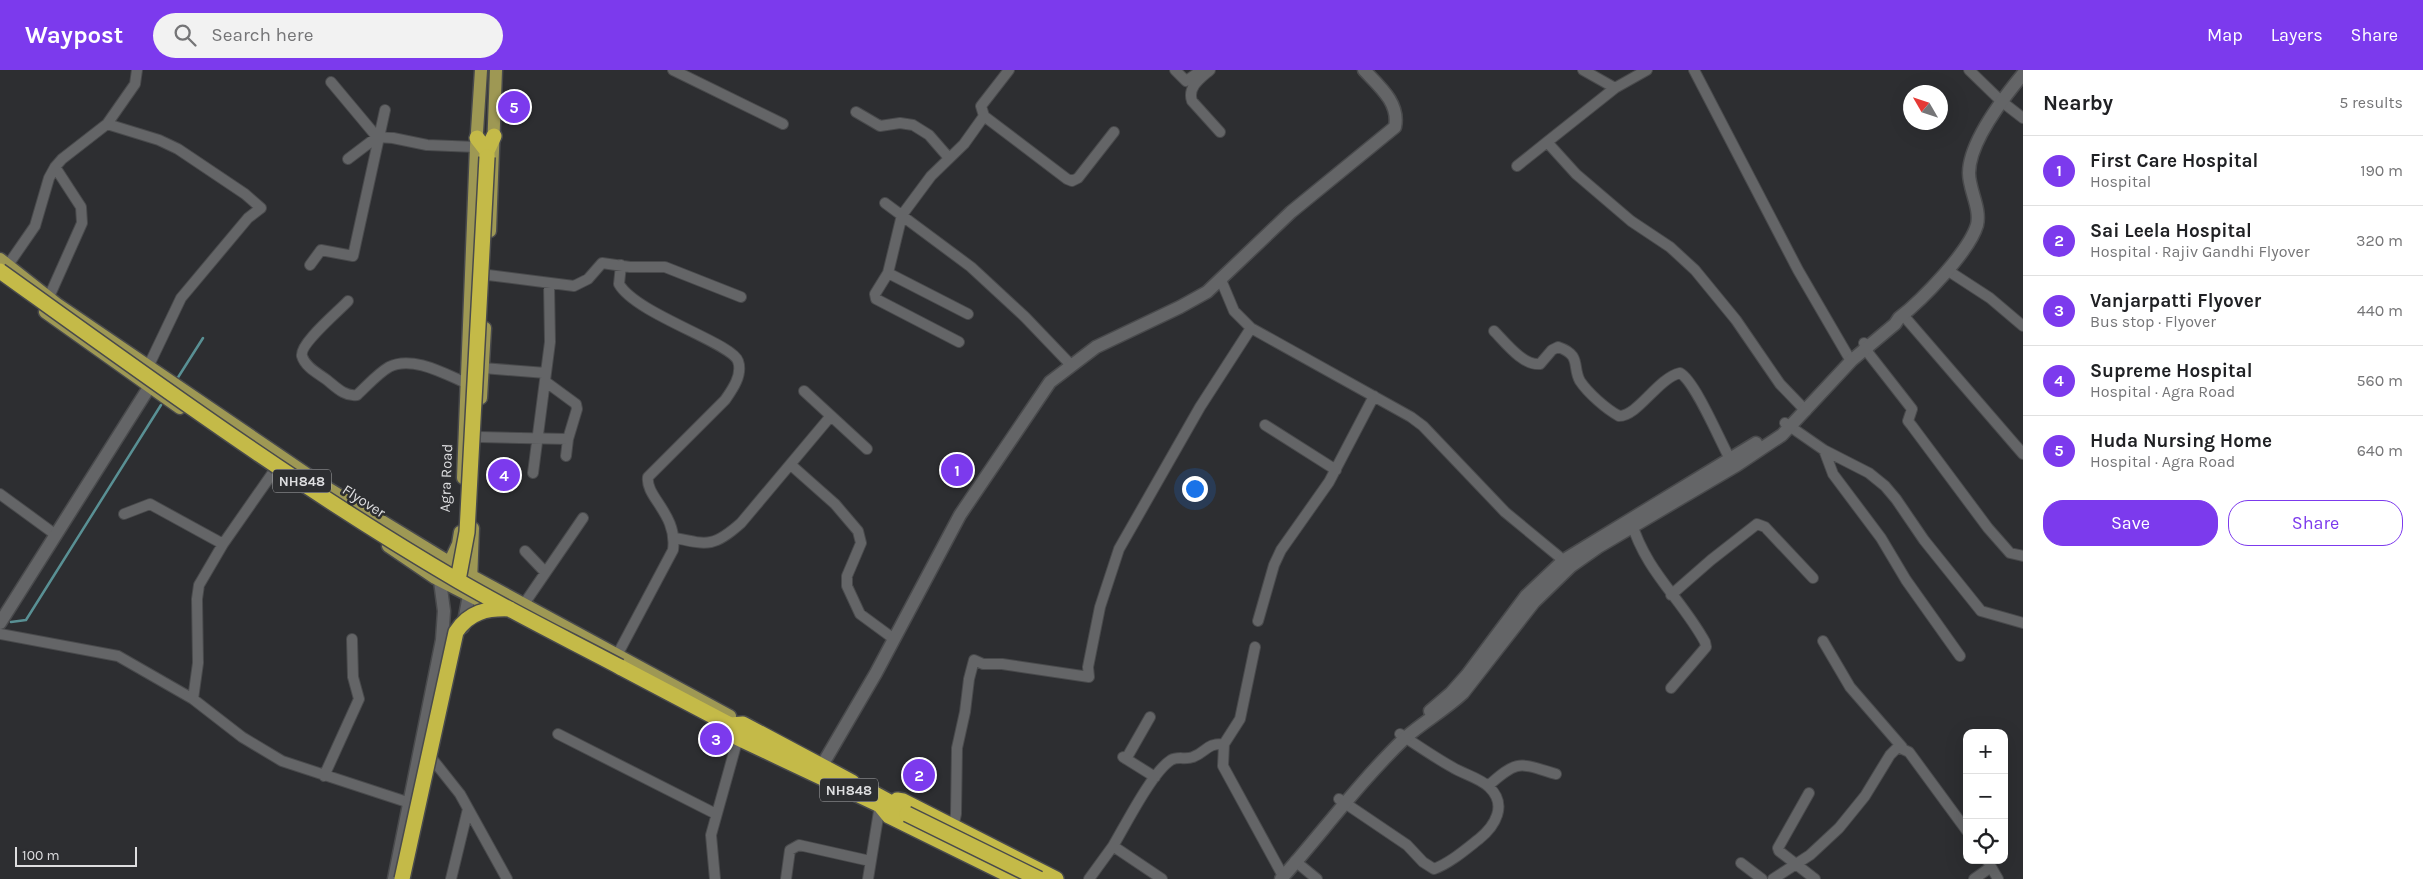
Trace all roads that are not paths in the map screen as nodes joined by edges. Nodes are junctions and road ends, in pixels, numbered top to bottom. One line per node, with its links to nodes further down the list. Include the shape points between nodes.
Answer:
1 (137, 70): 22 (street, via 135,84)
2 (481, 70): 29 (main road, Agra Road)
3 (496, 70): 26 (main road, Agra Road)
4 (673, 70): 23 (street)
5 (1009, 70): 20 (street, via 981,106)
6 (1175, 70): 7 (street, via 1189,81)
7 (1202, 70)
8 (1210, 70): 25 (street, via 1192,88 1190,95)
9 (1364, 70): 43 (street, via 1394,107 1395,127 1291,212)
10 (1583, 70): 16 (street)
11 (1647, 70): 16 (street)
12 (1694, 70): 55 (street, via 1798,270)
13 (1969, 70): 17 (street)
14 (2023, 74): 17 (street)
15 (331, 82): 27 (street)
16 (1615, 88): 28 (street)
17 (2001, 101): 21 (street); 39 (street, via 1983,131 1968,172 1978,222 1974,234)
18 (385, 110): 27 (street)
19 (856, 112): 30 (street, via 880,126 900,123 919,127)
20 (984, 116): 24 (street, via 1072,181 1078,178); 30 (street, via 964,144)
21 (2023, 118)
22 (107, 124): 32 (street); 57 (street, via 159,140 178,150 261,208 248,218 181,298)
23 (783, 124)
24 (1114, 132)
25 (1220, 132)
26 (494, 136): 29 (highway); 41 (main road, Agra Road)
27 (378, 137): 29 (street); 31 (street); 37 (street, via 352,256 320,250)
28 (1547, 142): 33 (street); 64 (street, via 1576,174 1689,264 1736,320 1780,384)
29 (481, 148): 60 (main road, Agra Road); 92 (highway, bridge)
30 (949, 158): 35 (street)
31 (348, 159)
32 (55, 166): 36 (street, via 35,226); 45 (street, via 81,207 82,223)
33 (1517, 166)
34 (885, 203): 35 (street)
35 (902, 215): 40 (street); 56 (street, via 971,267)
36 (3, 265): 45 (main road); 92 (highway, Flyover / NH848, bridge, via 262,455)
37 (310, 265)
38 (621, 265): 44 (street, via 602,263 588,279 574,286); 46 (street, via 665,267); 85 (street, via 619,284 627,294 671,322 727,349 738,359 734,387 648,477 649,487 673,527)
39 (1947, 270): 49 (street); 50 (street, via 1990,298)
40 (888, 273): 48 (street); 53 (street, via 875,294 876,299)
41 (488, 275): 44 (street); 58 (main road, Agra Road)
42 (0, 280): 61 (main road)
43 (1221, 280): 51 (street, via 1234,311); 56 (street, via 1180,307 1096,347)
44 (549, 284): 59 (street, via 551,327)
45 (49, 297): 57 (main road)
46 (741, 297)
47 (348, 301): 60 (street, via 302,349 301,355 306,364 346,394 357,396 397,364 426,367)
48 (968, 314)
49 (1901, 316): 54 (street); 73 (street)
50 (2023, 326)
51 (1251, 328): 63 (street); 131 (street, via 1200,407 1119,549 1100,607 1088,667 1089,677 983,664 974,660 957,748)
52 (1494, 332): 75 (street, via 1523,358 1535,364 1540,364 1552,350 1558,348 1567,352 1577,362 1578,376 1584,386 1619,416 1628,413 1672,375 1680,373 1686,376)
53 (959, 342)
54 (1865, 346): 55 (street); 64 (street); 88 (street, via 1912,409 1908,421 1941,466 2010,553)
55 (1848, 356): 64 (street)
56 (1071, 365): 103 (street, via 1050,382 960,515)
57 (154, 368): 61 (street); 89 (main road, via 326,487)
58 (483, 368): 59 (street); 68 (main road, Agra Road)
59 (546, 378): 69 (street); 70 (street, via 576,404)
60 (466, 383): 89 (main road, Agra Road, via 460,534)
61 (149, 388): 78 (main road); 84 (street)
62 (804, 391): 65 (street)
63 (1374, 396): 77 (street); 90 (street, via 1423,426 1506,512)
64 (1803, 409): 67 (street)
65 (830, 416): 71 (street); 76 (street)
66 (1264, 424): 77 (street)
67 (1788, 425): 72 (street); 75 (street); 83 (street, via 1737,465)
68 (479, 436): 69 (street); 92 (main road, Agra Road)
69 (538, 438): 70 (street); 79 (street)
70 (568, 439): 74 (street)
71 (868, 449)
72 (1824, 450): 100 (street, via 1868,473 1885,486 1981,612); 107 (street, via 1833,474 1881,538 1906,580)
73 (2023, 454)
74 (566, 456)
75 (1730, 459): 83 (street)
76 (791, 465): 85 (street, via 725,538 709,544); 103 (street, via 835,504 858,531 861,543 847,586 860,614)
77 (1336, 470): 98 (street, via 1281,550)
78 (274, 471): 86 (street); 94 (main road)
79 (533, 473)
80 (0, 494): 84 (street)
81 (124, 514): 86 (street, via 150,504)
82 (583, 518): 91 (street)
83 (1631, 523): 90 (street, via 1598,547); 96 (street, via 1645,557)
84 (56, 535): 99 (street)
85 (675, 538): 106 (street, via 669,560)
86 (223, 544): 110 (street, via 199,585 198,662)
87 (525, 551): 91 (street)
88 (2023, 556)
89 (450, 562): 92 (main road); 94 (main road, Agra Road)
90 (1567, 563): 114 (street, via 1524,606 1451,692)
91 (546, 572): 97 (street)
92 (465, 578): 95 (main road, Agra Road); 97 (highway, Flyover / NH848, bridge)
93 (1813, 578): 96 (street, via 1765,527 1757,524)
94 (440, 581): 95 (main road); 117 (street, via 444,612 442,640)
95 (469, 595): 108 (main road); 118 (street, Agra Road)
96 (1671, 595): 109 (street, via 1687,613 1702,651)
97 (517, 607): 106 (main road); 112 (highway, Flyover / NH848, bridge); 143 (highway, bridge, via 476,613 467,618 456,632)
98 (1258, 621)
99 (0, 623)
100 (2023, 623)
101 (0, 634): 110 (street, via 118,656)
102 (352, 639): 121 (street, via 353,677 359,699)
103 (894, 639): 119 (street)
104 (1822, 641): 116 (street, via 1850,687)
105 (1255, 647): 115 (street, via 1240,719)
106 (616, 656): 108 (street); 112 (main road)
107 (1960, 656)
108 (610, 670): 112 (main road)
109 (1671, 688)
110 (193, 699): 121 (street, via 264,752)
111 (1150, 718): 122 (street, via 1125,758)
112 (735, 730): 119 (highway, NH848); 129 (street)
113 (558, 734): 129 (street)
114 (1403, 736): 123 (street); 125 (street)
115 (1224, 744): 122 (street, via 1212,744 1191,758 1172,759); 141 (street, via 1223,766)
116 (1902, 747): 130 (street); 137 (street, via 1890,755 1865,796 1839,828 1810,855)
117 (419, 760): 118 (street); 126 (street)
118 (433, 760): 128 (street); 144 (street, Agra Road)
119 (819, 770): 127 (highway, NH848)
120 (1556, 774): 123 (street, via 1515,766)
121 (324, 776): 126 (street)
122 (1156, 777): 132 (street)
123 (1488, 786): 125 (street, via 1497,797 1499,808 1493,825 1466,849 1434,869 1407,845)
124 (1809, 793): 137 (street, via 1778,848)
125 (1342, 801): 135 (street); 141 (street)
126 (410, 802): 142 (street)
127 (887, 804): 131 (highway, NH848, via 903,801); 134 (street); 140 (highway, NH848, via 889,816); 151 (highway, bridge)
128 (468, 809): 145 (street); 146 (street)
129 (716, 814): 147 (street, via 711,841)
130 (1963, 826)
131 (953, 828): 133 (highway, NH848)
132 (1113, 846): 153 (street); 154 (street)
133 (1009, 856): 140 (street); 152 (highway, NH848)
134 (870, 861): 148 (street, via 799,845 790,850); 149 (street)
135 (1295, 861): 141 (street); 155 (street)
136 (1741, 863): 156 (street)
137 (1796, 863): 157 (street); 158 (street)
138 (1988, 864): 159 (street)
139 (1990, 864): 160 (street)
140 (1002, 871): 150 (highway, NH848)
141 (1278, 876)
142 (394, 879)
143 (402, 879)
144 (409, 879)
145 (451, 879)
146 (507, 879)
147 (715, 879)
148 (786, 879)
149 (868, 879)
150 (1017, 879)
151 (1039, 879)
152 (1056, 879)
153 (1089, 879)
154 (1162, 879)
155 (1317, 879)
156 (1762, 879)
157 (1773, 879)
158 (1816, 879)
159 (1974, 879)
160 (1998, 879)

